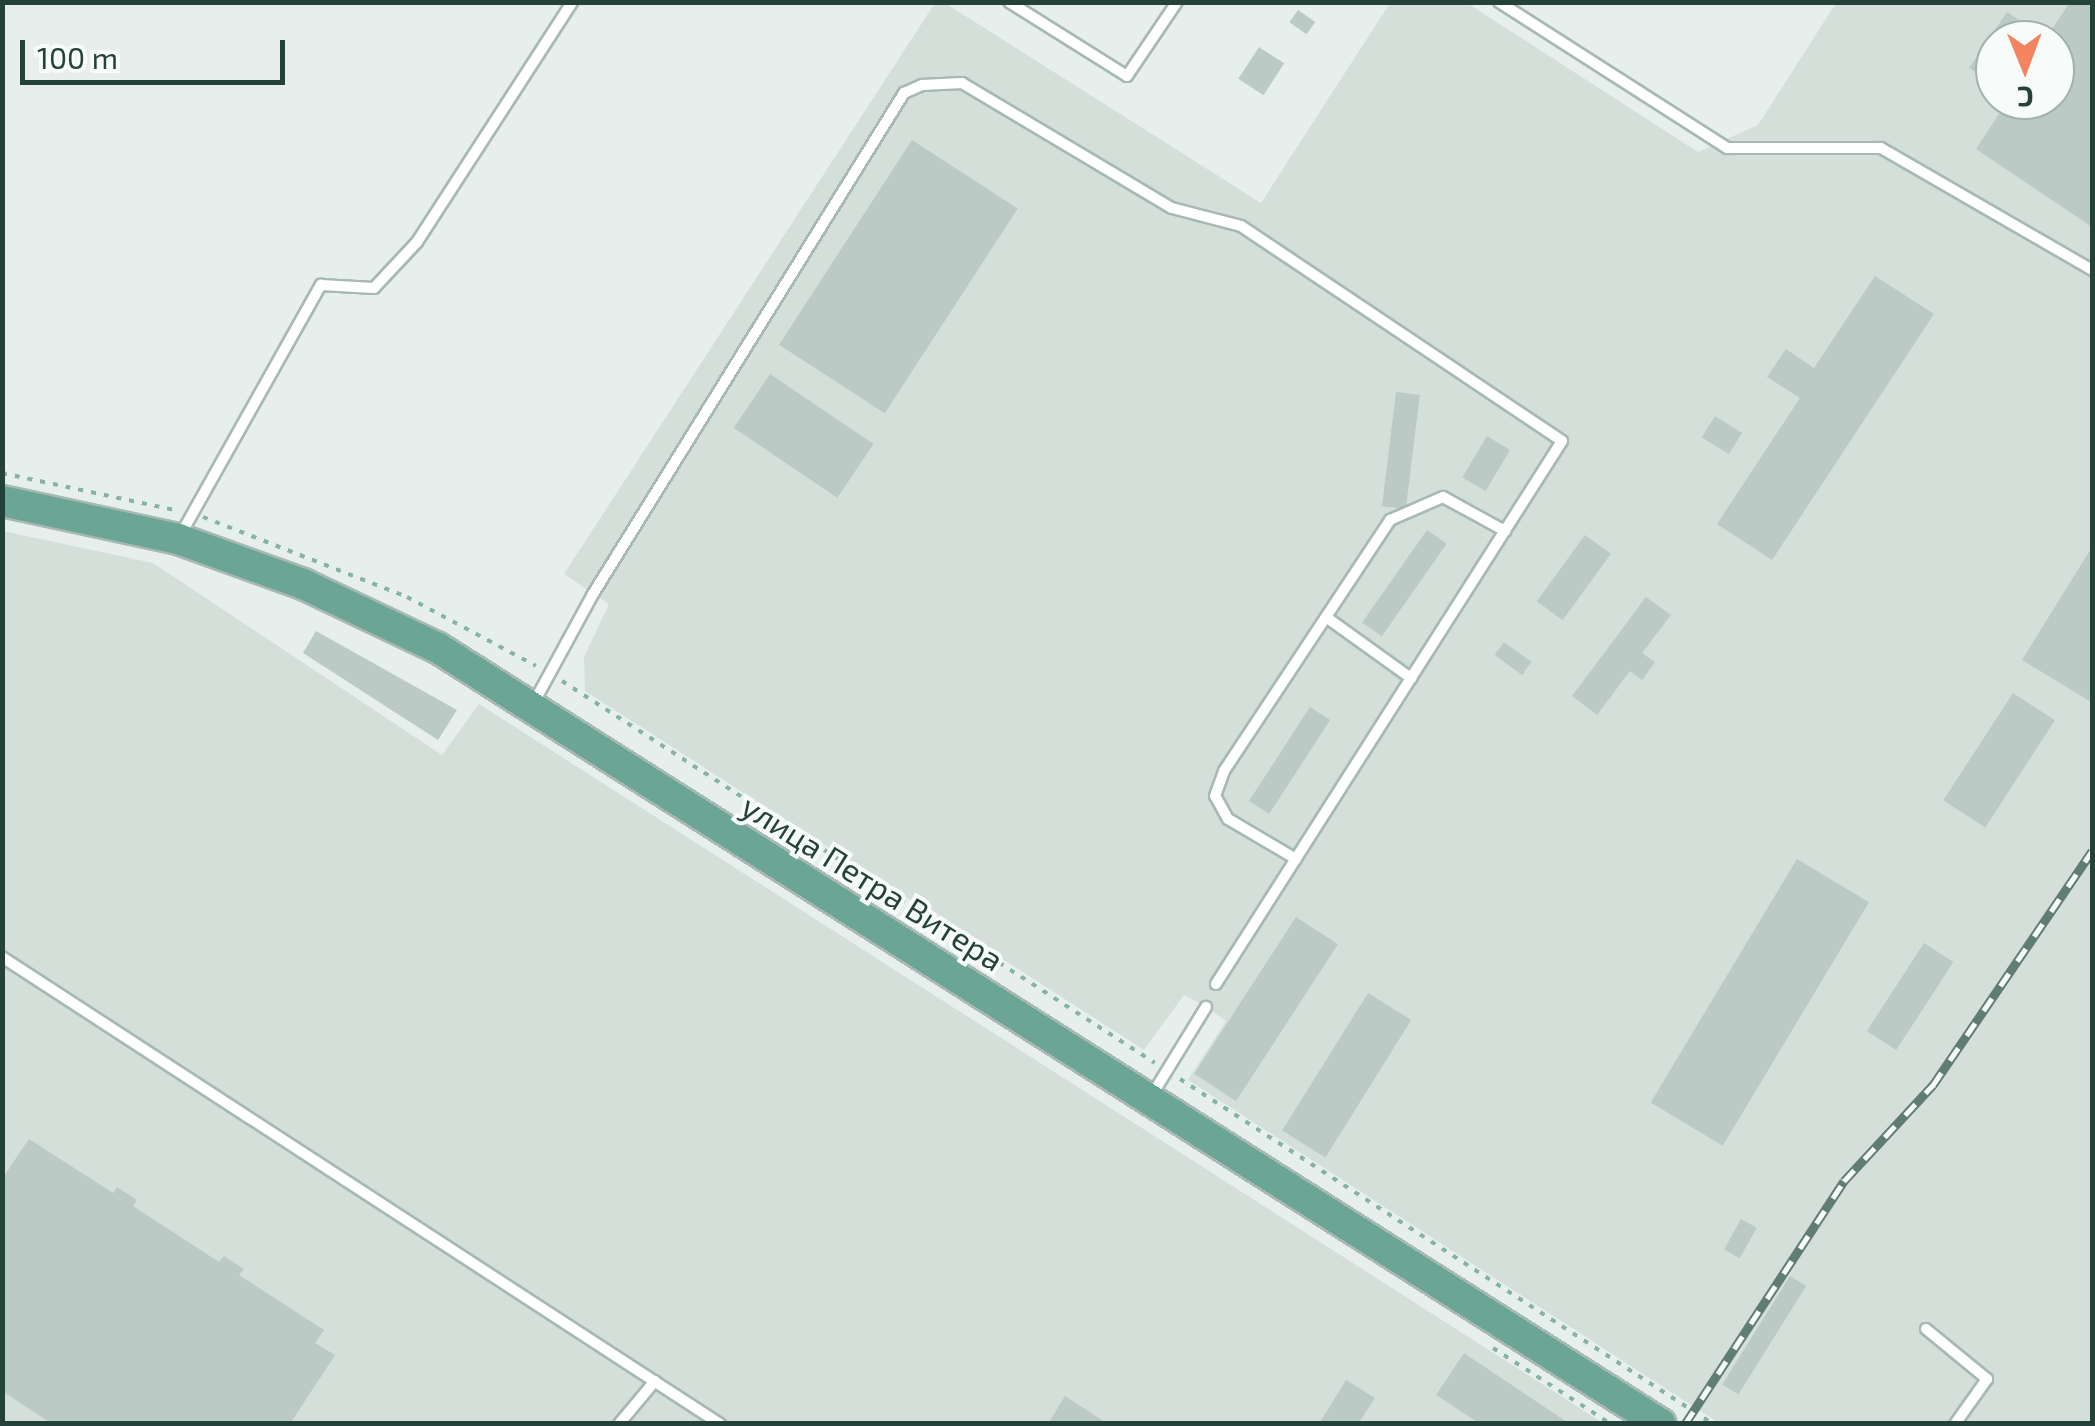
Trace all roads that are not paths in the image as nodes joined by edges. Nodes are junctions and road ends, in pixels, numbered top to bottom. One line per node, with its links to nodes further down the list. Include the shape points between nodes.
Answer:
1 (572, 2): 8 (lane, via 417,242 374,288 321,285)
2 (1009, 2): 3 (lane, via 1127,76)
3 (1176, 2)
4 (1498, 2): 5 (lane, via 1727,148 1882,148)
5 (2092, 270)
6 (2, 500): 8 (main road, улица Петра Витера)
7 (1505, 531): 9 (lane, via 1444,498 1390,520); 10 (lane); 11 (lane, via 1562,441 1242,226 1172,208 962,84 922,85 904,93 593,594)
8 (178, 539): 11 (main road, улица Петра Витера, via 303,584 404,632)
9 (1326, 617): 10 (lane); 12 (lane, via 1224,770 1216,796 1228,819)
10 (1411, 678): 12 (lane)
11 (532, 707): 16 (main road, улица Петра Витера)
12 (1296, 858): 14 (lane)
13 (2, 957): 18 (lane)
14 (1216, 984)
15 (1206, 1007): 16 (lane)
16 (1149, 1099): 21 (main road, улица Петра Витера)
17 (1926, 1329): 22 (lane, via 1987,1379)
18 (655, 1381): 19 (lane); 20 (lane)
19 (619, 1424)
20 (720, 1424)
21 (1661, 1424)
22 (1955, 1424)

